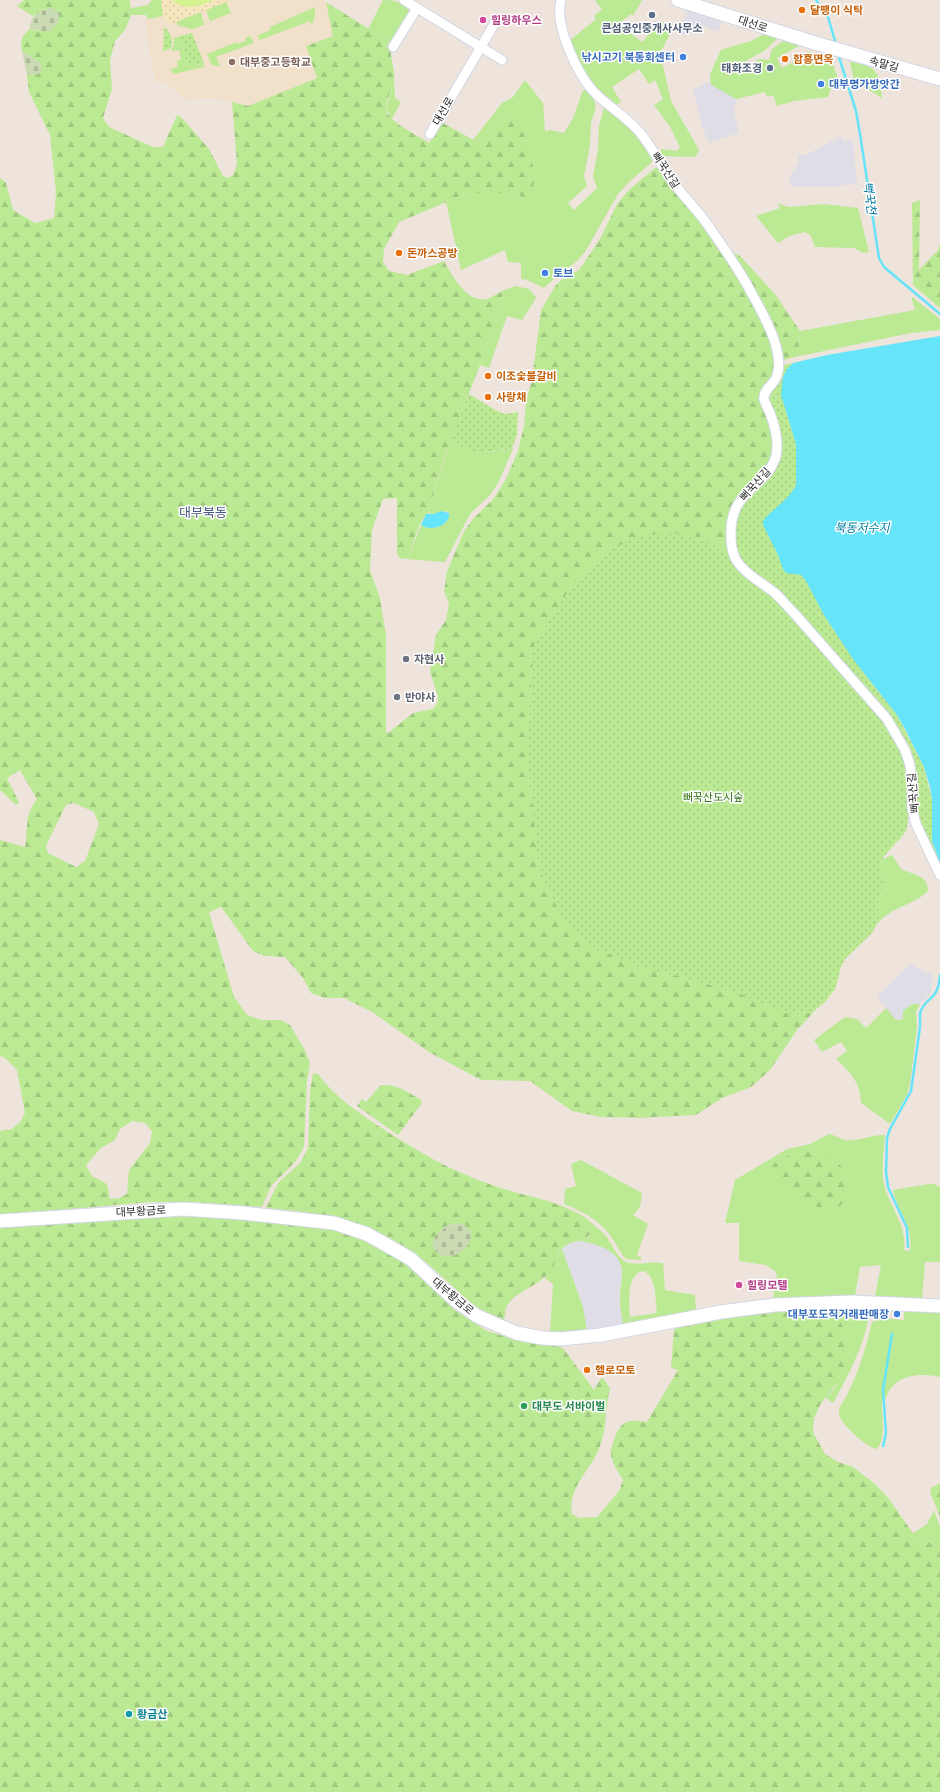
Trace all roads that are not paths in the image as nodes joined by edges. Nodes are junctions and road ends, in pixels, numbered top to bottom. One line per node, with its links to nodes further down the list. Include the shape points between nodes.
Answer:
1 (404, 0): 4 (street)
2 (560, 0): 12 (street, 뻐꾹산길, via 559,13 567,44 587,83 641,134 676,186 704,220 750,290 776,347 779,367 776,378 764,396 775,427 776,455 772,466 746,492 732,516 731,546 735,557 742,567 778,596 794,613 886,719 905,750 910,766 912,808 916,824)
3 (678, 0): 7 (main road, 대선로)
4 (417, 8): 6 (street); 8 (street)
5 (496, 21): 6 (street, 대선로)
6 (481, 47): 9 (street); 11 (street, 대선로)
7 (828, 47): 10 (main road, 속말길)
8 (393, 48)
9 (502, 60)
10 (940, 79)
11 (430, 134)
12 (940, 875)
13 (0, 1221): 14 (main road, 대부황금로, via 183,1209 334,1223 363,1232 401,1253 420,1267 456,1302 477,1316 516,1334 542,1338 601,1335 734,1309 775,1304 851,1302)
14 (940, 1306)

